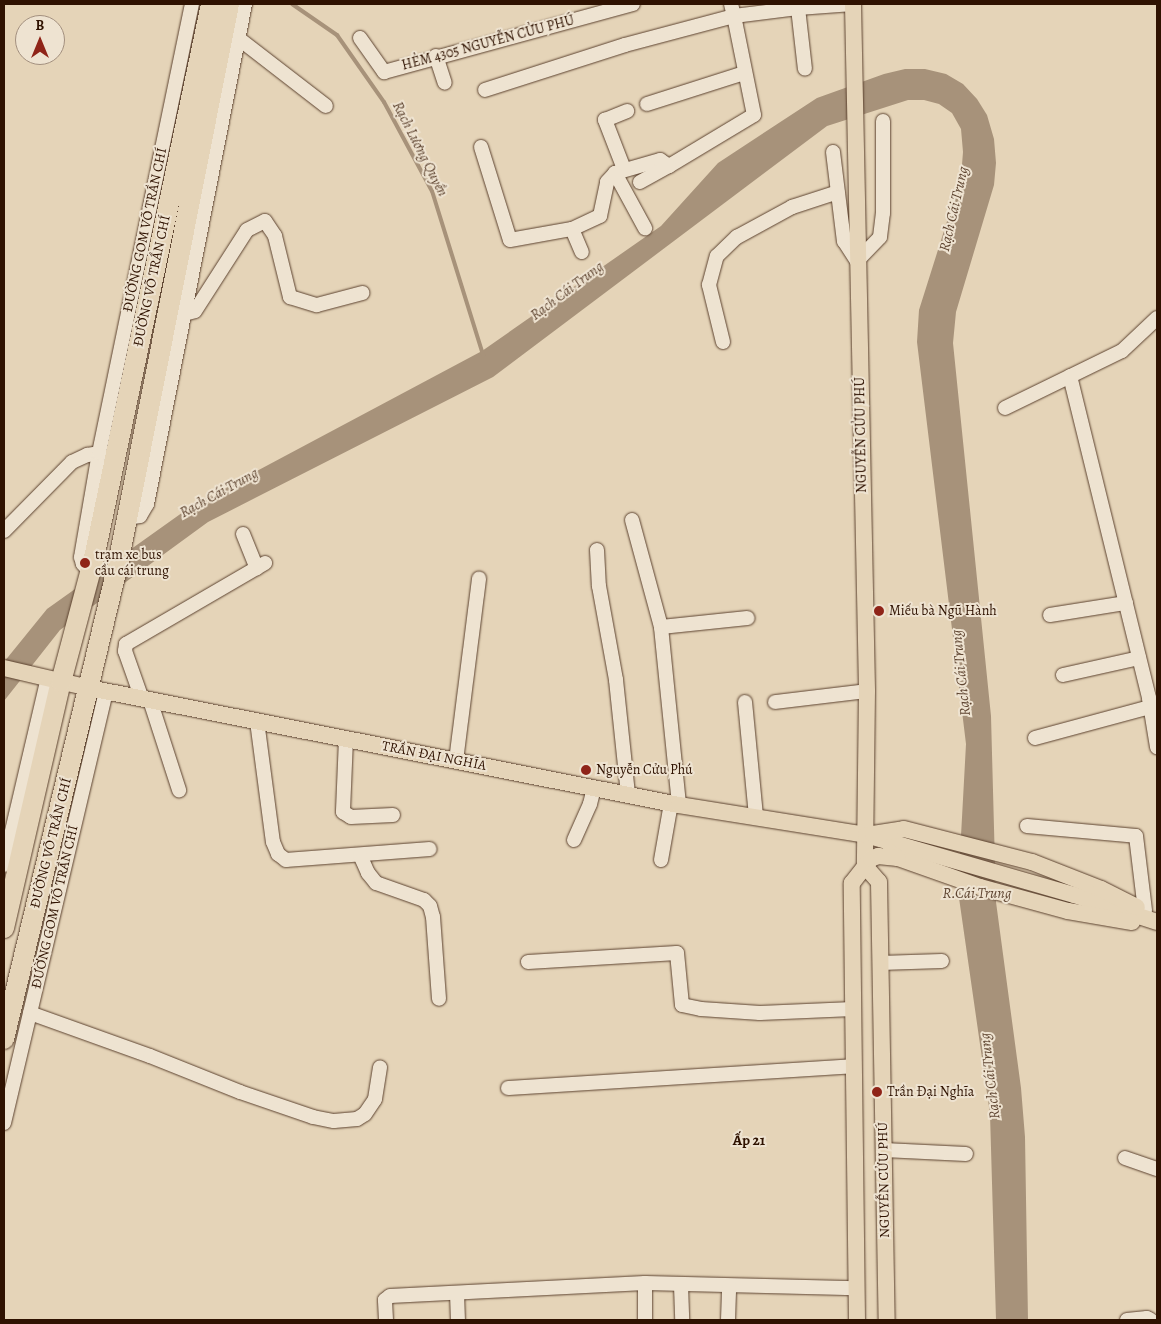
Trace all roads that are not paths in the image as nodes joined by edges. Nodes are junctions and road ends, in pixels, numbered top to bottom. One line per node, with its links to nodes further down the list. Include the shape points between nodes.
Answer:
1 (229, 4): 36 (highway, ĐƯỜNG VÕ TRẦN CHÍ)
2 (245, 4): 8 (street)
3 (633, 4): 10 (street, HẺM 4305 NGUYỄN CỬU PHÚ)
4 (853, 4): 6 (street); 28 (main road, NGUYỄN CỬU PHÚ)
5 (201, 7): 35 (street, ĐƯỜNG GOM VÕ TRẦN CHÍ); 41 (highway, ĐƯỜNG VÕ TRẦN CHÍ)
6 (798, 8): 7 (street); 11 (street)
7 (732, 10): 12 (street); 14 (street)
8 (238, 38): 16 (street); 30 (street)
9 (360, 38): 10 (street, HẺM 4305 NGUYỄN CỬU PHÚ, via 384,72)
10 (436, 56): 13 (street)
11 (805, 69)
12 (744, 73): 15 (street); 21 (street, via 754,115)
13 (445, 83)
14 (486, 90)
15 (647, 104)
16 (326, 106)
17 (627, 111): 22 (street, via 605,120)
18 (883, 121): 28 (street, via 880,237)
19 (481, 147): 26 (street, via 510,240)
20 (833, 152): 24 (street)
21 (669, 166): 22 (street, via 660,160); 23 (street)
22 (620, 171): 25 (street); 26 (street, via 607,182 600,216)
23 (640, 182)
24 (838, 192): 28 (street, via 844,241); 32 (street, via 792,207 737,237 717,256 709,285)
25 (645, 228)
26 (572, 229): 27 (street)
27 (582, 252)
28 (857, 261): 52 (main road, NGUYỄN CỬU PHÚ)
29 (362, 293): 30 (street, via 317,305 290,297 275,236 265,220 247,230 196,311)
30 (184, 314): 36 (street, via 147,504 140,516)
31 (1157, 318): 33 (street, via 1122,350)
32 (723, 342)
33 (1070, 376): 34 (street); 43 (street)
34 (1006, 408)
35 (99, 453): 38 (street, via 72,462); 41 (street, ĐƯỜNG GOM VÕ TRẦN CHÍ, via 81,555 83,564)
36 (126, 518): 51 (highway, ĐƯỜNG VÕ TRẦN CHÍ, via 98,647)
37 (632, 520): 46 (street)
38 (4, 531)
39 (243, 534): 53 (street, via 261,566 126,644 125,651)
40 (597, 550): 64 (street, via 599,586 616,680)
41 (92, 565): 50 (highway, ĐƯỜNG VÕ TRẦN CHÍ, via 72,641)
42 (479, 578): 61 (street)
43 (1126, 604): 44 (street); 47 (street)
44 (1050, 615)
45 (748, 618): 46 (street)
46 (661, 627): 66 (street)
47 (1139, 658): 49 (street); 56 (street)
48 (4, 668): 50 (main road, TRẦN ĐẠI NGHĨA)
49 (1063, 674)
50 (49, 679): 51 (main road, TRẦN ĐẠI NGHĨA); 69 (highway, ĐƯỜNG VÕ TRẦN CHÍ)
51 (97, 690): 53 (main road, TRẦN ĐẠI NGHĨA); 90 (street, ĐƯỜNG GOM VÕ TRẦN CHÍ); 91 (highway, ĐƯỜNG VÕ TRẦN CHÍ)
52 (867, 691): 55 (street); 65 (main road, NGUYỄN CỬU PHÚ)
53 (146, 700): 57 (main road, TRẦN ĐẠI NGHĨA); 63 (street)
54 (745, 702): 68 (street)
55 (775, 702)
56 (1150, 707): 58 (street); 60 (street)
57 (257, 721): 59 (main road, TRẦN ĐẠI NGHĨA); 75 (street, via 278,854 286,860)
58 (1035, 738)
59 (346, 739): 61 (main road, TRẦN ĐẠI NGHĨA); 67 (street, via 342,812 351,817)
60 (1157, 746)
61 (456, 760): 62 (main road, TRẦN ĐẠI NGHĨA)
62 (594, 788): 64 (main road, TRẦN ĐẠI NGHĨA); 73 (street)
63 (179, 790)
64 (628, 794): 66 (main road, TRẦN ĐẠI NGHĨA)
65 (866, 803): 71 (main road, via 877,819); 72 (main road, NGUYỄN CỬU PHÚ)
66 (675, 804): 68 (main road, TRẦN ĐẠI NGHĨA); 77 (street)
67 (393, 815)
68 (756, 817): 72 (main road, TRẦN ĐẠI NGHĨA)
69 (16, 818): 78 (street); 84 (highway, ĐƯỜNG VÕ TRẦN CHÍ)
70 (1027, 826): 81 (street, via 1136,836)
71 (904, 829): 72 (main road, TRẦN ĐẠI NGHĨA); 81 (main road, TRẦN ĐẠI NGHĨA, via 1032,862)
72 (866, 835): 76 (main road, TRẦN ĐẠI NGHĨA); 79 (main road, NGUYỄN CỬU PHÚ); 80 (main road, TRẦN ĐẠI NGHĨA)
73 (574, 840)
74 (430, 849): 75 (street)
75 (360, 855): 88 (street, via 376,883 424,900 430,906)
76 (898, 858): 79 (main road, via 878,856); 80 (main road, TRẦN ĐẠI NGHĨA)
77 (661, 860)
78 (4, 865)
79 (865, 866): 87 (main road, NGUYỄN CỬU PHÚ, via 879,882); 89 (main road, NGUYỄN CỬU PHÚ, via 852,883)
80 (949, 868): 82 (main road, via 1020,879); 83 (main road, TRẦN ĐẠI NGHĨA, via 1015,896 1068,911)
81 (1151, 913)
82 (1157, 922)
83 (1157, 927)
84 (4, 928)
85 (942, 961): 87 (street)
86 (528, 962): 89 (street, via 676,953 682,1005 760,1013)
87 (880, 963): 96 (main road, NGUYỄN CỬU PHÚ)
88 (439, 999)
89 (853, 1009): 92 (main road, NGUYỄN CỬU PHÚ)
90 (30, 1013): 93 (street, via 240,1092 334,1121 356,1119 365,1114 375,1099); 95 (street, ĐƯỜNG GOM VÕ TRẦN CHÍ)
91 (4, 1039)
92 (853, 1066): 94 (street); 103 (main road, NGUYỄN CỬU PHÚ)
93 (380, 1067)
94 (508, 1088)
95 (4, 1123)
96 (884, 1150): 97 (street); 111 (main road, NGUYỄN CỬU PHÚ)
97 (966, 1154)
98 (1125, 1158): 99 (street)
99 (1157, 1169)
100 (646, 1283): 101 (street); 104 (street); 107 (street)
101 (681, 1285): 102 (street); 108 (street)
102 (729, 1286): 103 (street); 109 (street)
103 (856, 1288): 110 (main road, NGUYỄN CỬU PHÚ)
104 (457, 1292): 105 (street, via 386,1297); 106 (street)
105 (386, 1320)
106 (458, 1320)
107 (645, 1320)
108 (682, 1320)
109 (728, 1320)
110 (857, 1320)
111 (887, 1320)
112 (1127, 1320): 113 (street)
113 (1151, 1320)

